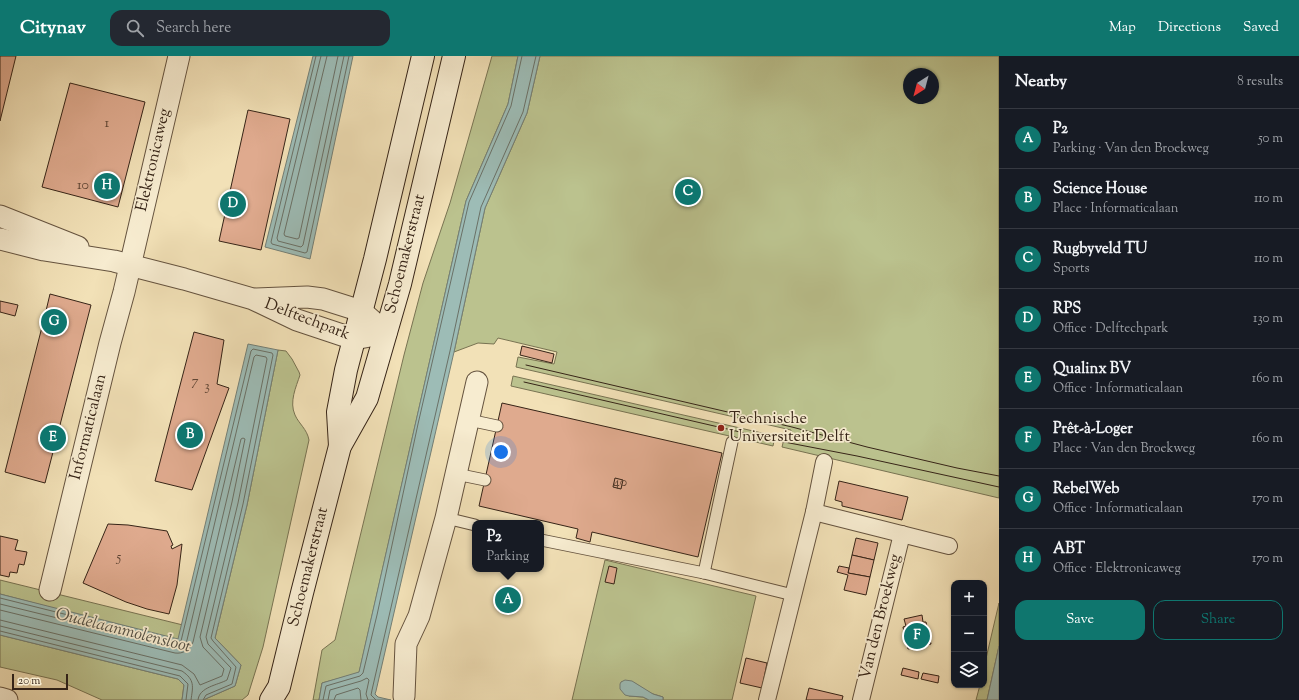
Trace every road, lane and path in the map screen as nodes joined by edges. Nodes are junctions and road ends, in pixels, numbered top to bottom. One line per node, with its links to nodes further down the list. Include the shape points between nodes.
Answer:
1 (179, 56): 6 (street, Elektronicaweg)
2 (423, 56): 8 (main road, Schoemakerstraat)
3 (454, 56): 9 (main road, Schoemakerstraat)
4 (0, 216): 6 (street, Delftechpark)
5 (0, 239): 6 (street, Delftechpark, via 44,250)
6 (122, 263): 7 (street, Delftechpark); 26 (street, Informaticalaan, via 110,343)
7 (254, 299): 8 (street, Delftechpark, via 307,297 323,299); 10 (street, Delftechpark, via 297,320)
8 (361, 311): 9 (street, Delftechpark); 10 (main road, Schoemakerstraat)
9 (386, 333): 10 (street, Delftechpark); 15 (main road, Schoemakerstraat, via 367,398)
10 (354, 339): 15 (main road, Schoemakerstraat, via 338,412)
11 (477, 382): 12 (street)
12 (468, 420): 13 (lane); 17 (street)
13 (497, 426)
14 (732, 442): 25 (lane)
15 (340, 446): 28 (main road, Schoemakerstraat)
16 (824, 462): 19 (street)
17 (456, 474): 18 (lane); 20 (street)
18 (485, 480)
19 (814, 512): 22 (street, Van den Broekweg); 27 (street)
20 (446, 518): 21 (lane); 30 (street, via 420,616 420,648)
21 (472, 524)
22 (902, 534): 24 (street, Van den Broekweg); 33 (street, Van den Broekweg)
23 (544, 541): 25 (lane)
24 (949, 546)
25 (704, 574): 27 (lane)
26 (50, 590)
27 (793, 595): 32 (street)
28 (278, 696)
29 (0, 698): 31 (street)
30 (404, 698)
31 (7, 700)
32 (767, 700)
33 (861, 700)

